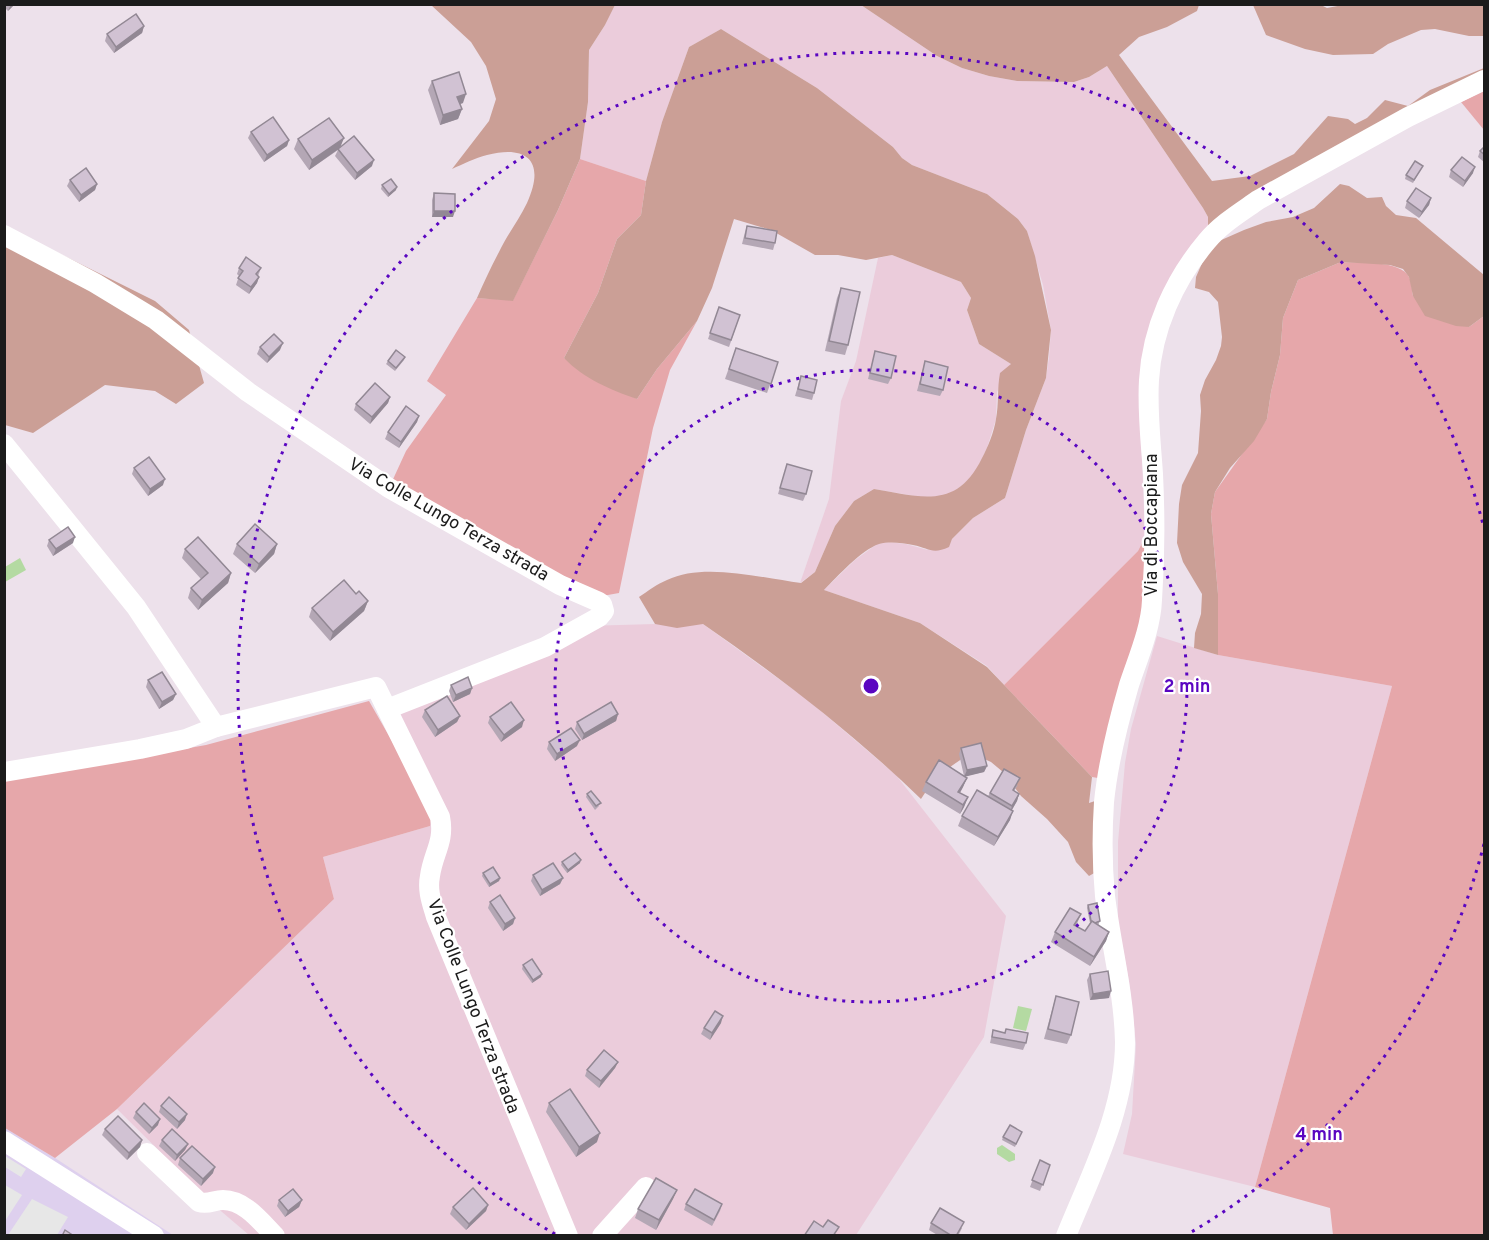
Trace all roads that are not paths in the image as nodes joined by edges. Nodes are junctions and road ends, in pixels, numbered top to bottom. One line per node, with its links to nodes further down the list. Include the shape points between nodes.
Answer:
1 (1485, 80): 14 (street, Via di Boccapiana, via 1408,117 1236,215 1201,249 1161,319 1153,350 1148,410 1153,476 1152,604 1115,732 1104,803 1103,874 1121,991 1124,1064 1110,1125)
2 (4, 235): 4 (street, Via Colle Lungo Terza strada, via 156,320 249,392 389,488 604,608 598,617 545,647)
3 (4, 444): 5 (street, via 136,607)
4 (387, 709): 5 (street, Via Colle Lungo Terza strada, via 376,687); 12 (street, Via Colle Lungo Terza strada, via 440,817 443,830 429,885 436,917)
5 (216, 727): 6 (street, via 140,749)
6 (4, 772)
7 (4, 1141): 10 (street)
8 (147, 1153): 11 (street, via 199,1202 224,1200 244,1206)
9 (646, 1187): 13 (street)
10 (154, 1236)
11 (275, 1236)
12 (568, 1236)
13 (602, 1236)
14 (1066, 1236)

